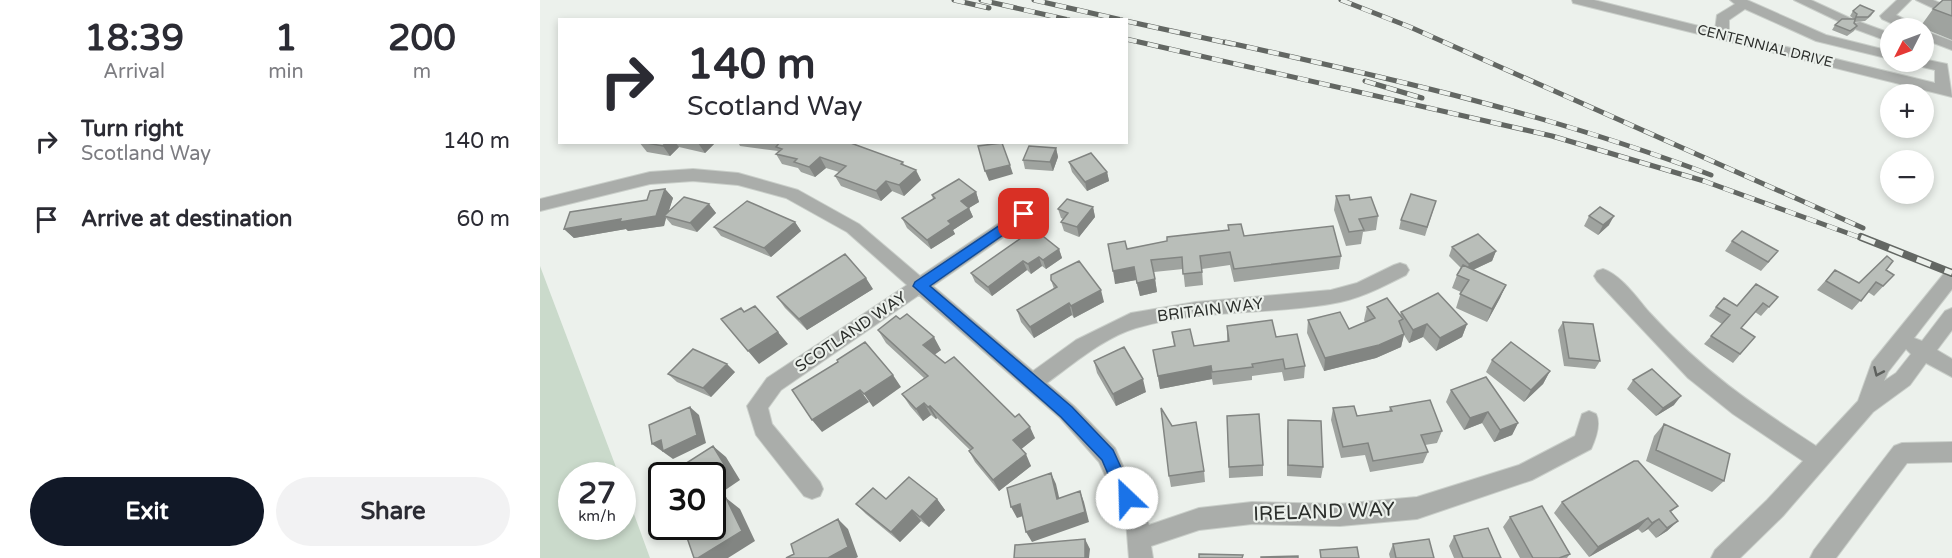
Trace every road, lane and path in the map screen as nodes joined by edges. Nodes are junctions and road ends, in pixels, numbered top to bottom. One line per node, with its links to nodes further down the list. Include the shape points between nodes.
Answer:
1 (1578, 0): 11 (street, CENTENNIAL DRIVE)
2 (1800, 0): 8 (street)
3 (1905, 0): 7 (street)
4 (1922, 0): 6 (street)
5 (1740, 2): 11 (street, via 1722,18); 14 (street, via 1821,38)
6 (1952, 13)
7 (1889, 18)
8 (1845, 19)
9 (1860, 26): 10 (street)
10 (1880, 34)
11 (1722, 36): 17 (street, CENTENNIAL DRIVE)
12 (1934, 39): 13 (street)
13 (1952, 46)
14 (1880, 52)
15 (1934, 57): 16 (street)
16 (1947, 68): 17 (street)
17 (1947, 90)
18 (1026, 201): 23 (street, SCOTLAND WAY, via 1024,214)
19 (540, 205): 23 (street, via 650,178 693,175 738,179 792,194 853,228)
20 (1400, 270): 28 (street, BRITAIN WAY, via 1362,289 1331,297 1196,309 1131,321 1083,346)
21 (1603, 276): 32 (street, via 1696,373 1737,407)
22 (1952, 276): 25 (street)
23 (920, 286): 28 (street); 33 (street, SCOTLAND WAY, via 774,384 757,406 762,428)
24 (1952, 316): 26 (street)
25 (1908, 331): 26 (street); 29 (street, one-way to 29, via 1878,368)
26 (1937, 345): 27 (street); 29 (street, via 1903,379)
27 (1952, 369)
28 (1032, 382): 34 (street, via 1107,455 1137,520)
29 (1866, 406): 32 (street)
30 (1589, 420): 34 (street, IRELAND WAY, via 1584,442 1524,473 1417,508 1340,515 1252,513 1199,519)
31 (1952, 452): 36 (street, via 1902,453)
32 (1819, 460): 35 (street, via 1759,525)
33 (812, 489)
34 (1140, 549)
35 (1722, 558)
36 (1822, 558)

